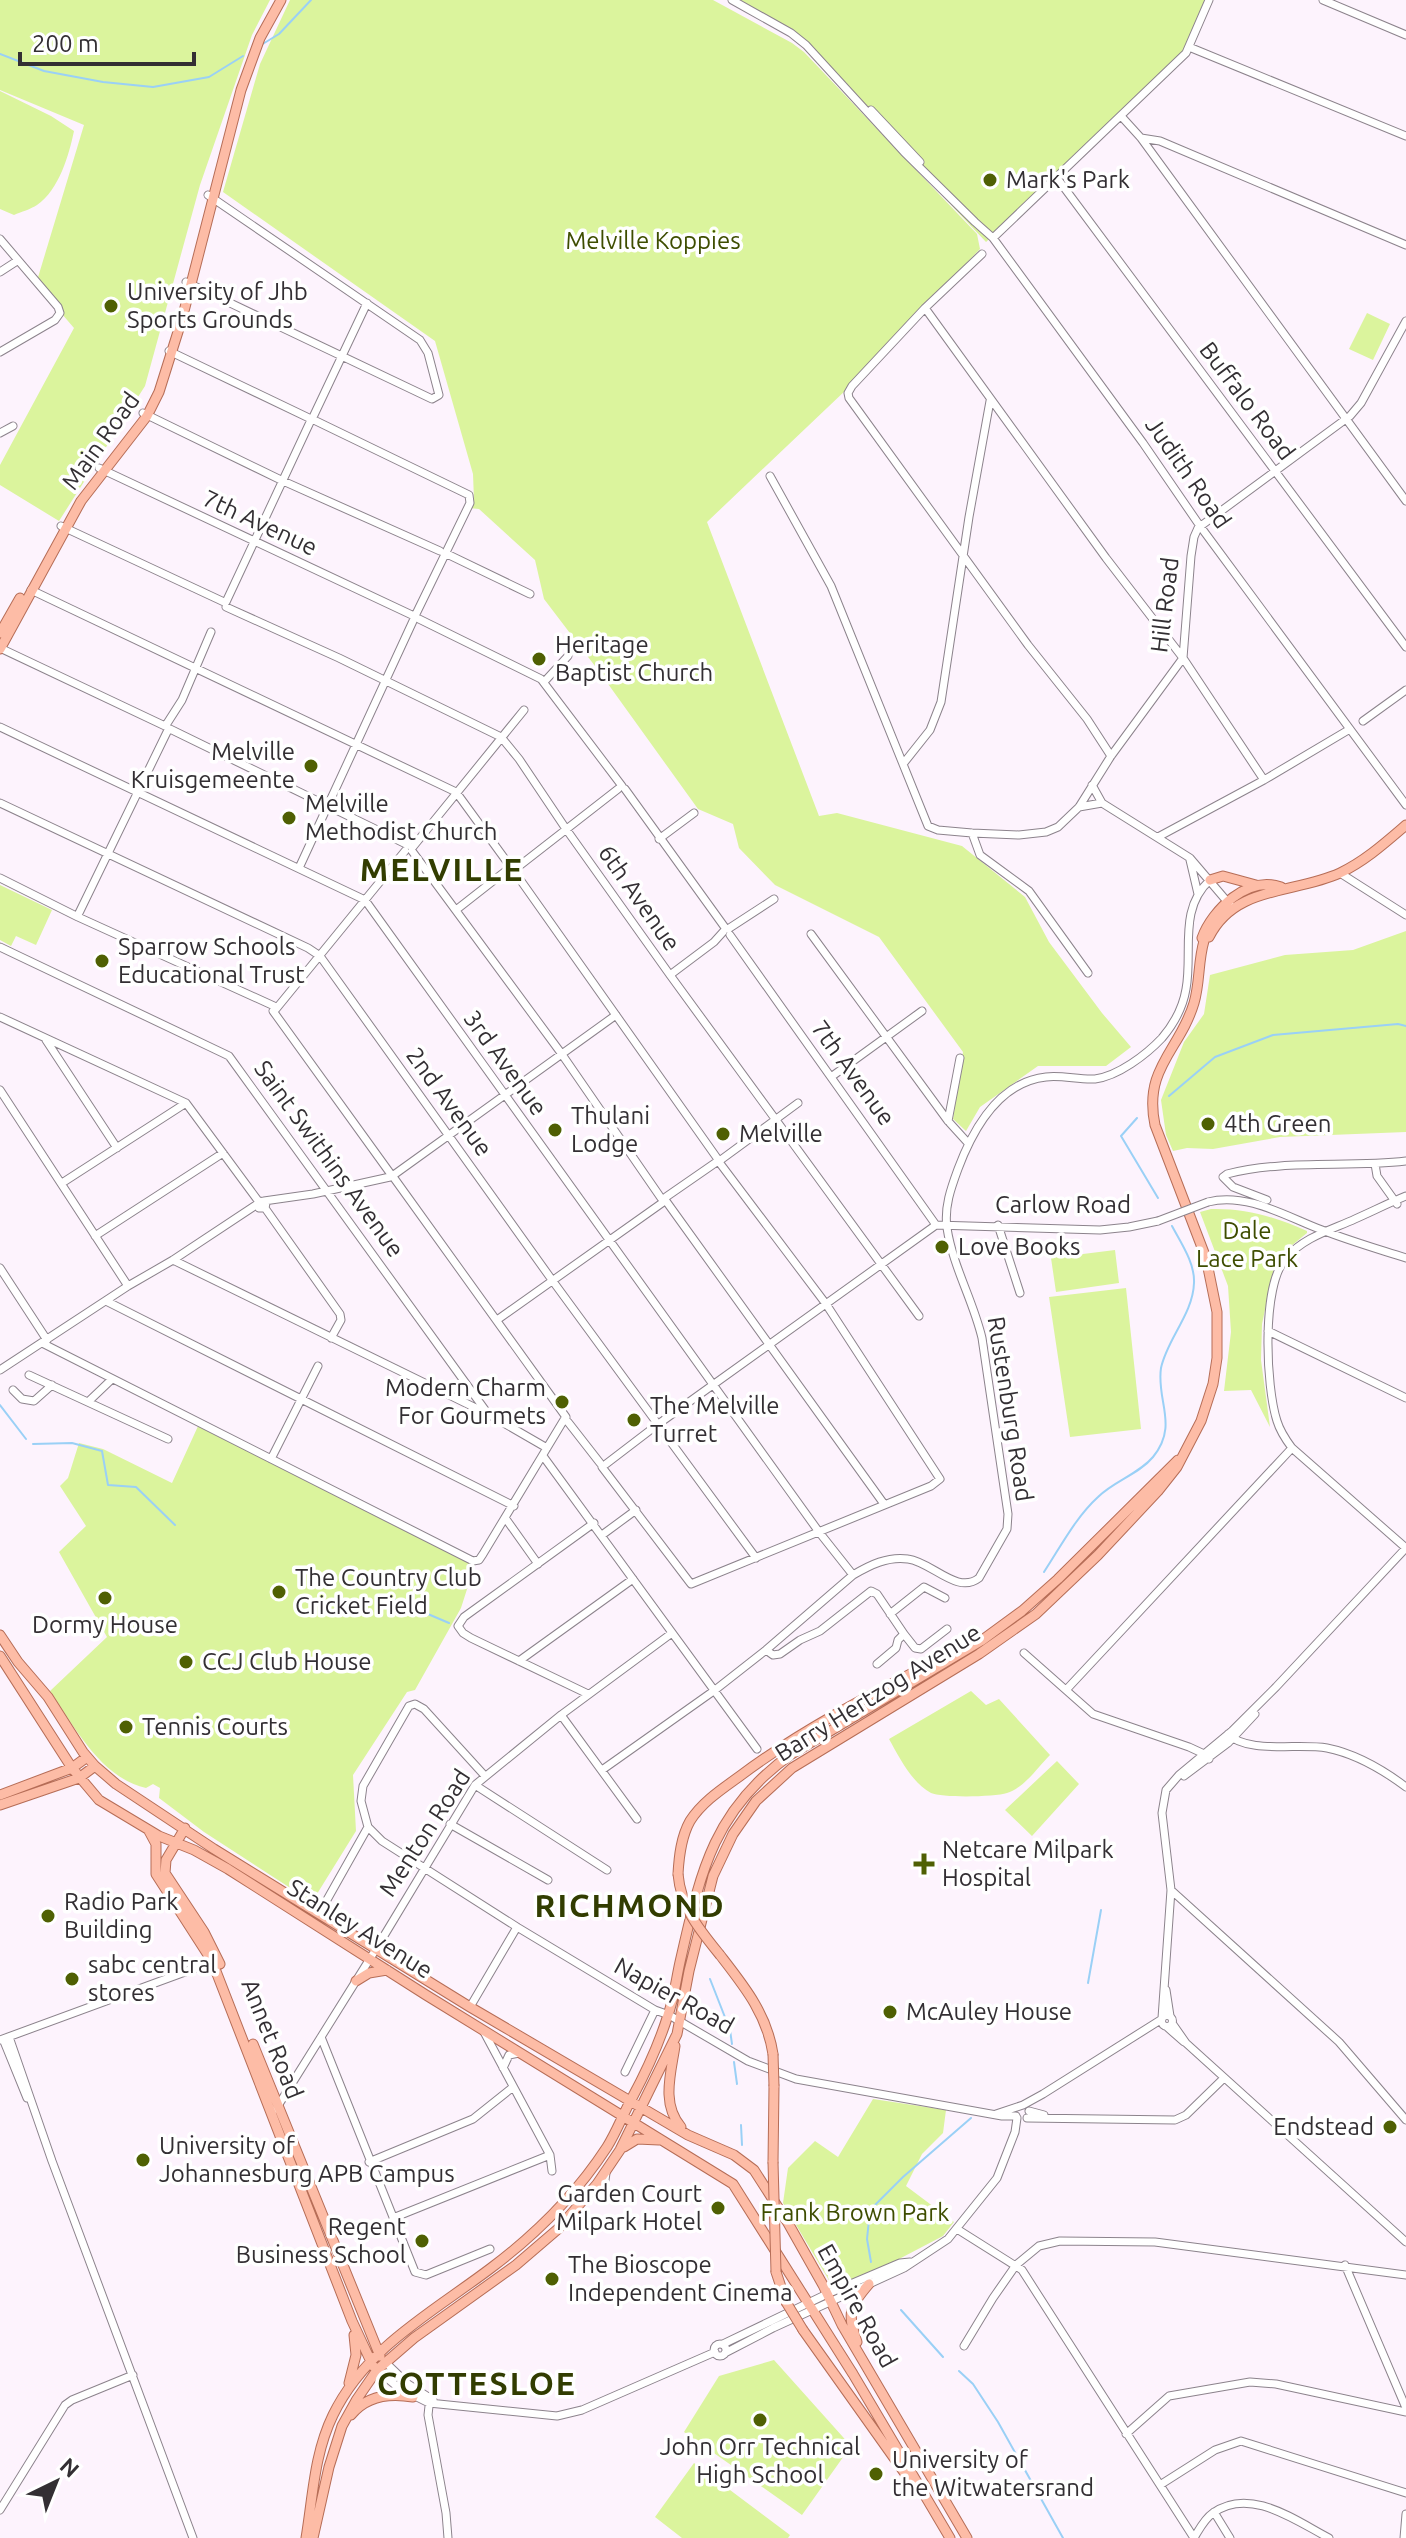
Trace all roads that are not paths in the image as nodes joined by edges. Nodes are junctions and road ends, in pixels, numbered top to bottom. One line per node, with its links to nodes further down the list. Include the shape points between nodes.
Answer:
1 (275, 0): 12 (main road, via 242,72)
2 (281, 0): 12 (main road, via 247,73)
3 (732, 0): 13 (street, Judith Road, via 797,37)
4 (1209, 0): 7 (street)
5 (1323, 0): 6 (street)
6 (1406, 35)
7 (1189, 47): 8 (street); 9 (street)
8 (1121, 116): 10 (street); 11 (street)
9 (1406, 136)
10 (1141, 138): 15 (street, via 1160,141); 29 (street)
11 (1057, 178): 13 (street); 33 (street, Buffalo Road)
12 (211, 196): 19 (main road, Main Road); 20 (street)
13 (993, 238): 37 (street, Judith Road)
14 (0, 239): 17 (street)
15 (1406, 245)
16 (982, 254): 21 (street)
17 (17, 261): 18 (street); 23 (street, via 59,315)
18 (0, 272)
19 (188, 283): 24 (main road, Main Road); 25 (street)
20 (367, 303): 25 (street); 25 (street, via 425,346 438,398)
21 (925, 308): 26 (street); 41 (street, via 848,393)
22 (1406, 321): 29 (street, via 1361,403)
23 (0, 352)
24 (171, 352): 27 (main road, Main Road); 28 (street)
25 (343, 356): 28 (street)
26 (990, 400): 41 (street); 51 (street)
27 (145, 414): 32 (main road, Main Road); 35 (street)
28 (315, 417): 35 (street); 40 (street, via 470,497)
29 (1346, 419): 33 (street); 36 (street)
30 (13, 426): 31 (street)
31 (0, 433)
32 (101, 470): 38 (main road, Main Road, via 82,491); 39 (street, 7th Avenue)
33 (1275, 471): 37 (street); 48 (street, Buffalo Road)
34 (770, 476): 64 (street, via 831,586)
35 (283, 481): 39 (street); 40 (street)
36 (1406, 501)
37 (1200, 526): 51 (street, Hill Road, via 1191,556); 60 (street, Judith Road)
38 (63, 528): 42 (main road, Main Road); 44 (street, 6th Avenue); 47 (main road, Main Road)
39 (255, 543): 44 (street); 45 (street, 7th Avenue)
40 (443, 553): 43 (street); 45 (street)
41 (963, 555): 63 (street); 64 (street, via 941,702 930,730)
42 (31, 590): 49 (main road, Main Road); 52 (street)
43 (530, 594)
44 (226, 604): 53 (street, 6th Avenue)
45 (416, 619): 53 (street); 54 (street, 7th Avenue)
46 (211, 632): 52 (street)
47 (0, 633)
48 (1406, 647)
49 (0, 648): 59 (street)
50 (568, 656): 54 (street)
51 (1183, 658): 63 (street, Hill Road); 65 (street)
52 (196, 667): 59 (street); 62 (street)
53 (387, 681): 61 (street, 6th Avenue); 62 (street)
54 (544, 682): 67 (street, 7th Avenue)
55 (1406, 690): 57 (street)
56 (524, 710): 61 (street)
57 (1363, 721)
58 (0, 727): 68 (street, 3rd Avenue)
59 (167, 729): 68 (street); 72 (street)
60 (1350, 729): 65 (street); 73 (street, Judith Road)
61 (501, 737): 69 (street); 77 (street, 6th Avenue)
62 (357, 744): 69 (street); 72 (street)
63 (1111, 756): 66 (street, Hill Road)
64 (903, 764): 78 (street, Hill Road, via 930,827)
65 (1264, 780): 79 (street)
66 (1092, 785): 71 (street); 74 (street, Hill Road)
67 (620, 790): 77 (street); 80 (street, 7th Avenue)
68 (137, 791): 82 (street); 84 (street, 3rd Avenue)
69 (456, 792): 81 (street); 85 (street)
70 (0, 803): 82 (street, 2nd Avenue)
71 (1102, 803): 74 (street); 79 (street)
72 (328, 805): 81 (street); 84 (street)
73 (1406, 805)
74 (1079, 807): 78 (street, Hill Road, via 1046,832)
75 (694, 813): 80 (street)
76 (1406, 825): 86 (main road, Barry Hertzog Avenue)
77 (566, 829): 85 (street); 103 (street, 6th Avenue)
78 (972, 833): 102 (street, via 980,855 1029,891)
79 (1158, 837): 83 (street)
80 (659, 839): 98 (street, 7th Avenue)
81 (409, 849): 93 (street); 95 (street)
82 (107, 854): 96 (street); 101 (street, 2nd Avenue)
83 (1190, 858): 88 (street); 91 (street)
84 (299, 868): 93 (street, 3rd Avenue)
85 (510, 870): 95 (street); 106 (street)
86 (1340, 873): 90 (main road, Barry Hertzog Avenue); 97 (street)
87 (0, 878): 96 (street)
88 (1210, 880): 89 (main road, via 1223,876); 91 (street, Rustenburg Road); 94 (street)
89 (1260, 886): 90 (main road, Barry Hertzog Avenue); 94 (main road, Barry Hertzog Avenue, via 1242,892)
90 (1281, 887): 94 (main road, Barry Hertzog Avenue)
91 (1198, 894): 120 (street, Rustenburg Road, via 1188,927 1185,993 1161,1039 1106,1076 1044,1077 1023,1085 988,1111)
92 (774, 899): 98 (street)
93 (365, 900): 101 (street); 114 (street, 3rd Avenue)
94 (1229, 905): 171 (main road, Barry Hertzog Avenue, via 1209,923 1202,938 1194,1003 1162,1064 1152,1102 1161,1144 1210,1271 1217,1312 1213,1384)
95 (456, 910): 110 (street)
96 (79, 915): 104 (street)
97 (1406, 915)
98 (727, 933): 103 (street); 112 (street, 7th Avenue)
99 (811, 934): 108 (street)
100 (0, 947): 128 (street, Saint Swithins Avenue, via 229,1056)
101 (320, 956): 104 (street); 119 (street, 2nd Avenue)
102 (1088, 973)
103 (670, 975): 117 (street, 6th Avenue)
104 (274, 1008): 126 (street)
105 (922, 1011): 108 (street)
106 (616, 1015): 110 (street); 123 (street)
107 (0, 1017): 109 (street)
108 (886, 1037): 112 (street); 118 (street)
109 (44, 1038): 115 (street); 121 (street)
110 (561, 1053): 114 (street); 129 (street)
111 (960, 1058): 118 (street)
112 (831, 1077): 135 (street, 7th Avenue)
113 (0, 1090): 127 (street)
114 (504, 1095): 119 (street); 139 (street, 3rd Avenue)
115 (186, 1103): 121 (street); 122 (street)
116 (798, 1103): 117 (street)
117 (776, 1119): 123 (street); 142 (street, 6th Avenue)
118 (948, 1121): 120 (street)
119 (448, 1135): 126 (street); 144 (street, 2nd Avenue)
120 (968, 1143): 134 (street, Rustenburg Road, via 948,1200)
121 (117, 1148): 127 (street)
122 (223, 1153): 133 (street); 138 (street)
123 (719, 1158): 129 (street); 148 (street)
124 (1406, 1161): 125 (street)
125 (1375, 1164): 131 (street, via 1259,1167 1223,1177); 132 (street, via 1377,1176)
126 (392, 1175): 128 (street); 150 (street)
127 (62, 1183): 138 (street)
128 (326, 1190): 133 (street); 165 (street, Saint Swithins Avenue)
129 (662, 1198): 139 (street); 154 (street)
130 (1406, 1198): 132 (street)
131 (1267, 1200)
132 (1396, 1202): 137 (street)
133 (262, 1204): 141 (street); 152 (street, via 340,1314)
134 (946, 1224): 135 (street, Carlow Road); 136 (street, Carlow Road); 184 (street, Rustenburg Road, via 982,1338 1007,1529 979,1578 968,1584 908,1559 877,1562)
135 (936, 1225): 142 (street)
136 (998, 1225): 137 (street, Carlow Road, bridge, via 1115,1229 1227,1199); 146 (street)
137 (1324, 1231): 140 (street, Carlow Road); 151 (street, via 1281,1265)
138 (95, 1236): 145 (street)
139 (608, 1240): 144 (street); 159 (street, 3rd Avenue)
140 (1406, 1258)
141 (173, 1260): 145 (street); 152 (street)
142 (882, 1263): 148 (street); 149 (street, 6th Avenue)
143 (0, 1268): 153 (street)
144 (552, 1280): 150 (street); 167 (street, 2nd Avenue)
145 (128, 1286): 147 (street)
146 (1020, 1293)
147 (106, 1301): 153 (street); 163 (street)
148 (826, 1304): 154 (street); 174 (street, via 940,1479)
149 (919, 1316)
150 (497, 1320): 166 (street)
151 (1268, 1331): 162 (street); 169 (street, via 1275,1415)
152 (331, 1338): 165 (street)
153 (44, 1342): 156 (street); 158 (street)
154 (771, 1343): 159 (street); 174 (street)
155 (318, 1366): 163 (street)
156 (0, 1370)
157 (29, 1375): 160 (street)
158 (111, 1380): 164 (street); 172 (street)
159 (714, 1384): 167 (street); 179 (street, 3rd Avenue)
160 (52, 1385): 161 (street, via 34,1401); 164 (street)
161 (13, 1390)
162 (1406, 1398)
163 (301, 1399): 172 (street); 175 (street)
164 (89, 1401): 168 (street)
165 (488, 1414): 170 (street)
166 (568, 1419): 170 (street); 173 (street)
167 (657, 1425): 173 (street); 182 (street, 2nd Avenue)
168 (168, 1439)
169 (1292, 1448): 181 (street); 199 (street)
170 (545, 1452): 175 (street); 178 (street)
171 (1181, 1458): 189 (main road, Barry Hertzog Avenue, via 1037,1598); 234 (main road, Barry Hertzog Avenue, via 1158,1491 1036,1614 792,1768 756,1801 713,1876)
172 (271, 1459): 177 (street, via 476,1561)
173 (603, 1464): 176 (street)
174 (884, 1504): 179 (street)
175 (514, 1506): 177 (street)
176 (636, 1510): 180 (street); 182 (street, via 687,1583)
177 (506, 1519): 183 (street)
178 (594, 1523): 180 (street); 183 (street)
179 (819, 1532): 182 (street); 184 (street, 3rd Avenue)
180 (602, 1535): 185 (street)
181 (1406, 1548): 202 (street)
182 (756, 1558)
183 (538, 1564): 196 (street, via 458,1626)
184 (853, 1575): 193 (street, Rustenburg Road)
185 (633, 1579): 190 (street); 196 (street)
186 (945, 1598): 187 (street, via 924,1587)
187 (890, 1614): 191 (street); 193 (street, via 869,1592 780,1654)
188 (947, 1629): 191 (street, via 921,1649)
189 (994, 1632): 233 (main road, Barry Hertzog Avenue, via 790,1755 740,1801 704,1866); 284 (main road, bridge, via 822,1721 727,1785 690,1822 678,1874 685,1907 760,2010 768,2030 773,2054 776,2272 786,2302 903,2471)
190 (672, 1633): 198 (street); 200 (street, Menton Road)
191 (904, 1634): 197 (street)
192 (0, 1635): 205 (main road, Stanley Avenue)
193 (766, 1650): 198 (street, Rustenburg Road)
194 (1024, 1653): 199 (street)
195 (0, 1656): 207 (main road, Stanley Avenue)
196 (519, 1661): 200 (street)
197 (877, 1664)
198 (715, 1690): 203 (street); 208 (street, Rustenburg Road)
199 (1066, 1690): 204 (street, via 1093,1714)
200 (588, 1694): 201 (street, Menton Road)
201 (561, 1715): 208 (street); 209 (street, Menton Road)
202 (1232, 1735): 204 (street); 212 (street, via 1250,1745 1341,1752 1373,1764)
203 (757, 1749)
204 (1206, 1756): 223 (street, via 1166,1790 1162,1806)
205 (87, 1757): 206 (main road, Stanley Avenue); 207 (main road)
206 (95, 1766): 210 (main road); 217 (main road, Stanley Avenue)
207 (72, 1768): 210 (main road, Stanley Avenue); 213 (main road)
208 (602, 1770): 214 (street)
209 (485, 1776): 211 (street, Menton Road); 216 (street, via 424,1709 409,1706 363,1786)
210 (79, 1778): 213 (main road); 218 (main road, Stanley Avenue, via 107,1806)
211 (475, 1785): 215 (street, Menton Road); 221 (street)
212 (1406, 1787)
213 (3, 1796)
214 (637, 1819)
215 (450, 1824): 220 (street, Menton Road); 222 (street)
216 (368, 1827): 220 (street, Napier Road); 224 (street)
217 (185, 1828): 219 (main road, Annet Road); 224 (main road, Stanley Avenue)
218 (149, 1831): 219 (main road, Stanley Avenue); 228 (main road, Annet Road, via 156,1844 158,1878)
219 (177, 1844): 227 (main road, Stanley Avenue, via 198,1851); 228 (main road, Annet Road, via 166,1860 167,1877 204,1932)
220 (424, 1867): 225 (street, Napier Road); 226 (street, Menton Road)
221 (607, 1870)
222 (548, 1880)
223 (1171, 1890): 235 (street, via 1162,2005); 250 (street, via 1339,2042)
224 (319, 1914): 226 (main road, Stanley Avenue)
225 (517, 1927): 231 (street); 232 (street, Napier Road)
226 (376, 1949): 227 (street, Menton Road); 231 (main road, Stanley Avenue)
227 (370, 1959): 229 (main road, Stanley Avenue); 230 (street, Menton Road)
228 (215, 1961): 239 (street); 247 (main road, Annet Road)
229 (387, 1970): 230 (main road); 236 (main road, Stanley Avenue)
230 (356, 1981): 238 (street, Menton Road)
231 (470, 2007): 245 (main road, Empire Road)
232 (655, 2010): 233 (street, Napier Road); 242 (street)
233 (669, 2015): 234 (street, Napier Road); 245 (main road, Barry Hertzog Avenue)
234 (681, 2022): 237 (main road, Barry Hertzog Avenue); 248 (street, Napier Road, via 748,2061 796,2079 996,2114)
235 (1167, 2022): 243 (street, via 1176,2037); 248 (street, via 1043,2094)
236 (483, 2029): 240 (main road, Empire Road); 241 (street)
237 (677, 2034): 246 (main road, Barry Hertzog Avenue); 252 (main road, via 669,2101 675,2120)
238 (321, 2037): 247 (street, Menton Road); 256 (street)
239 (4, 2039): 276 (street)
240 (523, 2053): 241 (street, via 509,2055); 249 (main road, Empire Road)
241 (503, 2068): 244 (street)
242 (625, 2072)
243 (1224, 2078): 248 (street, Napier Road, via 1175,2120 1055,2120); 262 (street)
244 (513, 2087): 255 (street); 256 (street, via 473,2119)
245 (631, 2101): 246 (main road, Empire Road); 249 (main road, Barry Hertzog Avenue)
246 (642, 2107): 251 (main road, Barry Hertzog Avenue); 252 (main road, Empire Road)
247 (275, 2109): 271 (main road, Annet Road); 273 (main road, Annet Road)
248 (1023, 2113): 261 (street, via 997,2178)
249 (624, 2115): 251 (main road, Empire Road); 273 (main road, Barry Hertzog Avenue, via 587,2175 535,2231)
250 (1406, 2120)
251 (636, 2122): 253 (main road, Empire Road); 254 (main road, Barry Hertzog Avenue)
252 (688, 2135): 269 (main road, Empire Road, via 754,2170)
253 (666, 2141): 254 (main road, via 643,2138); 270 (main road, Empire Road, via 736,2187)
254 (620, 2150): 258 (main road, Barry Hertzog Avenue)
255 (550, 2155): 257 (street); 260 (street)
256 (369, 2162): 260 (street)
257 (552, 2171)
258 (607, 2171): 259 (street); 275 (main road, Barry Hertzog Avenue, via 558,2229 524,2259)
259 (607, 2195)
260 (393, 2218): 263 (street, via 417,2275)
261 (957, 2229): 264 (street); 265 (street)
262 (1406, 2242)
263 (490, 2249)
264 (910, 2262): 268 (street); 269 (street)
265 (1016, 2265): 266 (street, via 1047,2243 1137,2240); 272 (street); 282 (street)
266 (1345, 2265): 267 (street); 280 (street)
267 (1406, 2275)
268 (869, 2284): 269 (street); 274 (main road, via 855,2300 850,2317)
269 (829, 2298): 270 (street); 274 (main road, Empire Road)
270 (810, 2307): 279 (street, via 724,2349 721,2356 715,2352 568,2415 536,2416); 284 (main road, Empire Road)
271 (352, 2321): 275 (main road, Annet Road); 277 (main road, via 356,2355)
272 (964, 2346)
273 (378, 2353): 275 (main road, Barry Hertzog Avenue)
274 (862, 2358): 295 (main road, Empire Road)
275 (378, 2365): 277 (main road); 278 (street); 279 (street); 281 (main road)
276 (133, 2375): 286 (street, via 72,2400 60,2412); 290 (street)
277 (343, 2397): 291 (main road, via 318,2454)
278 (413, 2397): 279 (street); 281 (main road, via 390,2394 371,2399)
279 (431, 2400): 293 (street, via 428,2415)
280 (1406, 2410): 282 (street, via 1250,2382 1169,2396)
281 (342, 2426): 292 (main road)
282 (1126, 2434): 283 (street)
283 (1160, 2485): 285 (street, via 1215,2450 1241,2441); 296 (street)
284 (921, 2489): 294 (main road, Empire Road)
285 (1406, 2493)
286 (0, 2510)
287 (1214, 2512): 289 (street, via 1245,2502); 296 (street); 297 (street)
288 (1406, 2514): 300 (street)
289 (1302, 2524): 298 (street); 299 (street)
290 (193, 2538)
291 (306, 2538)
292 (313, 2538)
293 (448, 2538)
294 (950, 2538)
295 (967, 2538)
296 (1194, 2538)
297 (1230, 2538)
298 (1310, 2538)
299 (1329, 2538)
300 (1404, 2538)

